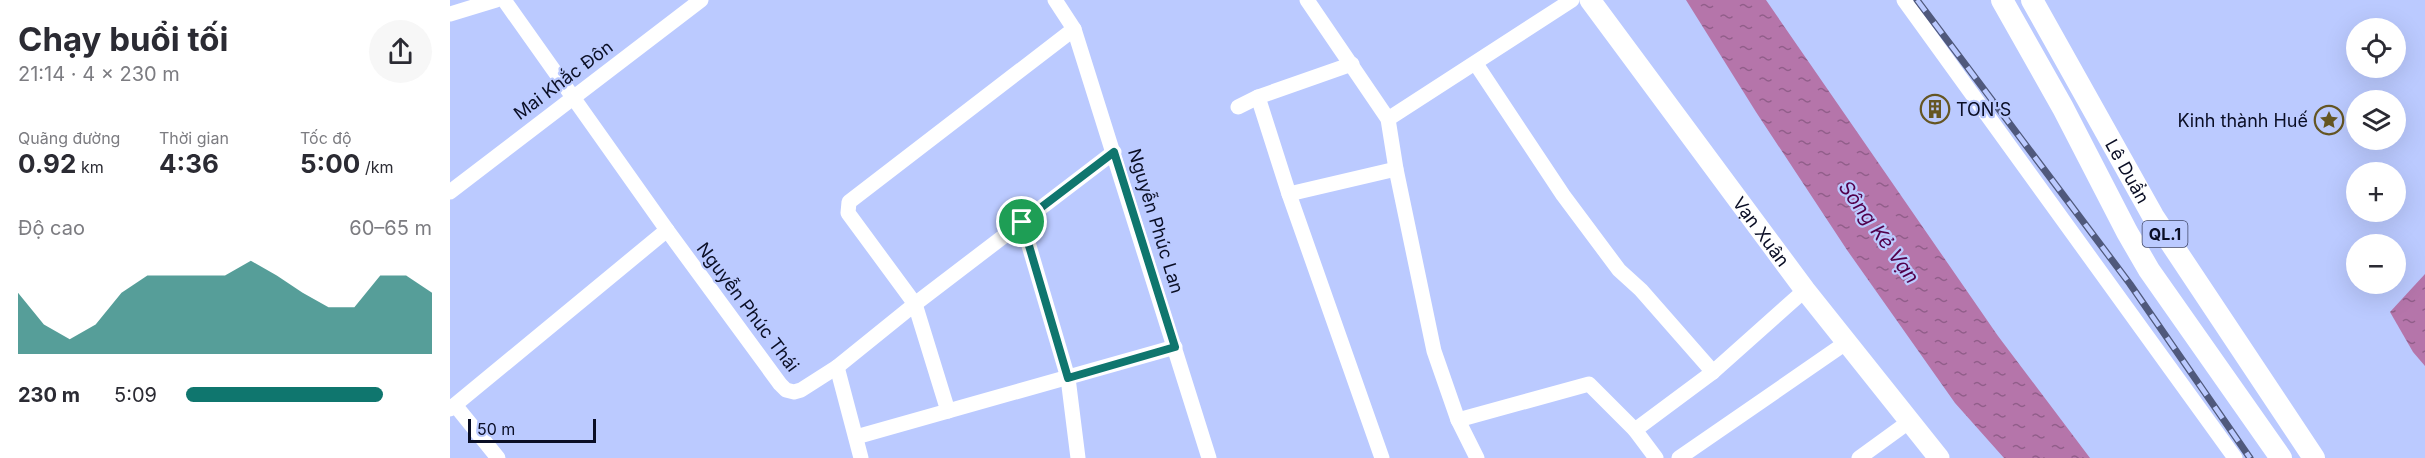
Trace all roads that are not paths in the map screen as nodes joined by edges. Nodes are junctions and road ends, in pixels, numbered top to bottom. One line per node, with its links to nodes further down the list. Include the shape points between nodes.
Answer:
1 (495, 0): 11 (street)
2 (504, 0): 15 (street, Nguyễn Phúc Thái)
3 (700, 0): 15 (street, Mai Khắc Đôn)
4 (1054, 0): 12 (street, Nguyễn Phúc Lan)
5 (1307, 0): 13 (street)
6 (1572, 0): 14 (street)
7 (1590, 0): 27 (street, Vạn Xuân)
8 (1904, 0): 50 (street)
9 (2002, 0): 26 (main road, Lê Duẩn / QL.1)
10 (2032, 0): 23 (main road, Lê Duẩn / QL.1)
11 (450, 14)
12 (1074, 29): 19 (street, Nguyễn Phúc Lan); 28 (street, via 849,202 848,213)
13 (1352, 64): 16 (street); 18 (street)
14 (1476, 64): 18 (street); 32 (street, via 1563,195 1619,270)
15 (573, 96): 21 (street, Mai Khắc Đôn); 25 (street, Nguyễn Phúc Thái)
16 (1258, 97): 17 (street); 22 (street)
17 (1238, 107)
18 (1388, 119): 20 (street)
19 (1114, 152): 24 (street, Nguyễn Phúc Thái); 30 (street, Nguyễn Phúc Lan)
20 (1396, 169): 22 (street); 36 (street, via 1434,351)
21 (450, 192)
22 (1289, 194): 44 (street)
23 (2153, 216): 26 (main road); 52 (main road, Lê Duẩn / QL.1)
24 (1022, 222): 28 (street, Nguyễn Phúc Thái); 33 (street)
25 (667, 230): 31 (street, Nguyễn Phúc Thái, via 786,390 801,390); 34 (street)
26 (2127, 232): 51 (main road, Lê Duẩn / QL.1, via 2149,270)
27 (1805, 290): 29 (street, Vạn Xuân); 32 (street)
28 (915, 304): 31 (street, Nguyễn Phúc Thái); 35 (street)
29 (1847, 342): 37 (street, Vạn Xuân); 47 (street)
30 (1175, 347): 33 (street); 43 (street, Nguyễn Phúc Lan)
31 (837, 367): 39 (street)
32 (1713, 372): 38 (street)
33 (1068, 378): 35 (street); 42 (street)
34 (452, 407): 40 (street)
35 (948, 411): 39 (street)
36 (1458, 420): 38 (street, via 1589,384); 45 (street)
37 (1910, 421): 48 (street); 49 (street, Vạn Xuân)
38 (1635, 430): 46 (street)
39 (856, 437): 41 (street)
40 (498, 458)
41 (861, 458)
42 (1078, 458)
43 (1209, 458)
44 (1382, 458)
45 (1477, 458)
46 (1656, 458)
47 (1679, 458)
48 (1859, 458)
49 (1939, 458)
50 (2235, 458)
51 (2281, 458)
52 (2314, 458)

